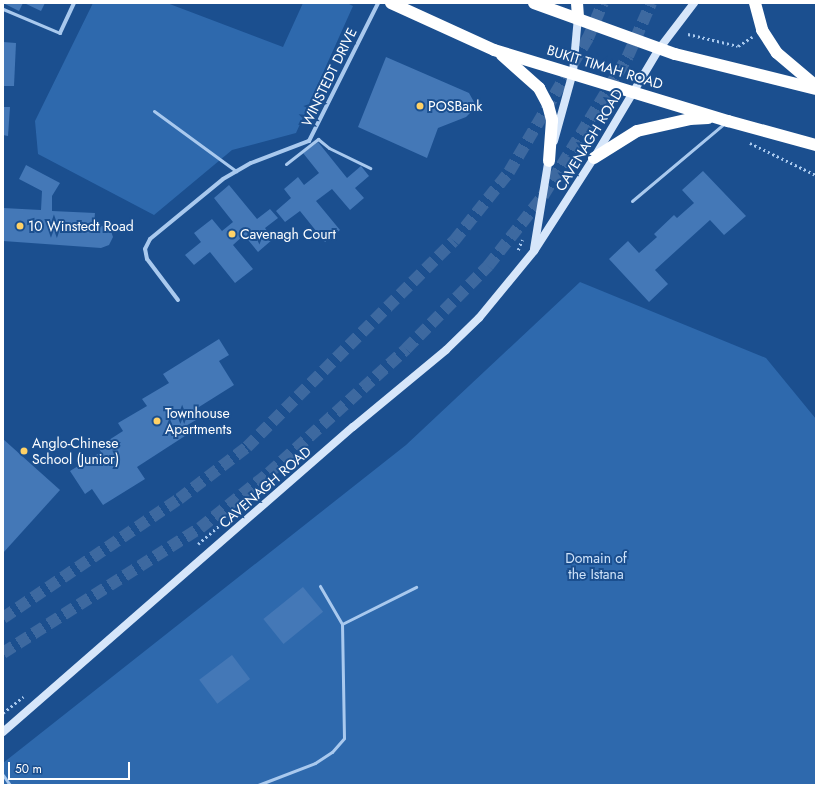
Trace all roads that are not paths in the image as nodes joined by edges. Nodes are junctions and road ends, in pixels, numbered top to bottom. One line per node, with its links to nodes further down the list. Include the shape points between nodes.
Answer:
1 (74, 3): 10 (street)
2 (378, 3): 19 (street, WINSTEDT DRIVE, via 314,133)
3 (391, 3): 12 (highway, BUKIT TIMAH ROAD)
4 (534, 3): 9 (highway)
5 (578, 3): 9 (highway)
6 (694, 3): 11 (street, CAVENAGH ROAD)
7 (755, 3): 14 (highway, via 762,30 777,53)
8 (3, 9): 10 (lane)
9 (578, 18): 11 (highway); 13 (street, CAVENAGH ROAD)
10 (60, 33)
11 (659, 48): 14 (highway); 15 (street, CAVENAGH ROAD)
12 (494, 50): 13 (highway, BUKIT TIMAH ROAD); 21 (highway, via 517,66 539,88 548,105 552,120)
13 (573, 72): 15 (highway, BUKIT TIMAH ROAD); 21 (street, CAVENAGH ROAD)
14 (816, 88)
15 (634, 92): 17 (highway, BUKIT TIMAH ROAD); 20 (street, CAVENAGH ROAD)
16 (154, 111): 24 (lane)
17 (723, 119): 18 (highway, BUKIT TIMAH ROAD); 20 (highway, via 690,119 653,126 637,131); 25 (lane)
18 (816, 145)
19 (302, 147): 22 (lane); 23 (lane, via 318,139 329,148); 24 (street, WINSTEDT DRIVE)
20 (594, 158): 26 (street, CAVENAGH ROAD)
21 (548, 161): 26 (street, CAVENAGH ROAD)
22 (286, 164)
23 (370, 168)
24 (236, 171): 27 (street, WINSTEDT DRIVE, via 150,239 145,249 147,259)
25 (632, 200)
26 (534, 251): 31 (street, CAVENAGH ROAD, via 479,318 446,350 352,427)
27 (178, 300)
28 (320, 586): 30 (lane)
29 (416, 587): 30 (lane)
30 (342, 624): 36 (lane, via 344,738 332,752 315,763)
31 (3, 732)
32 (3, 775): 33 (lane)
33 (10, 785)
34 (28, 785): 35 (lane)
35 (36, 785)
36 (258, 785)

